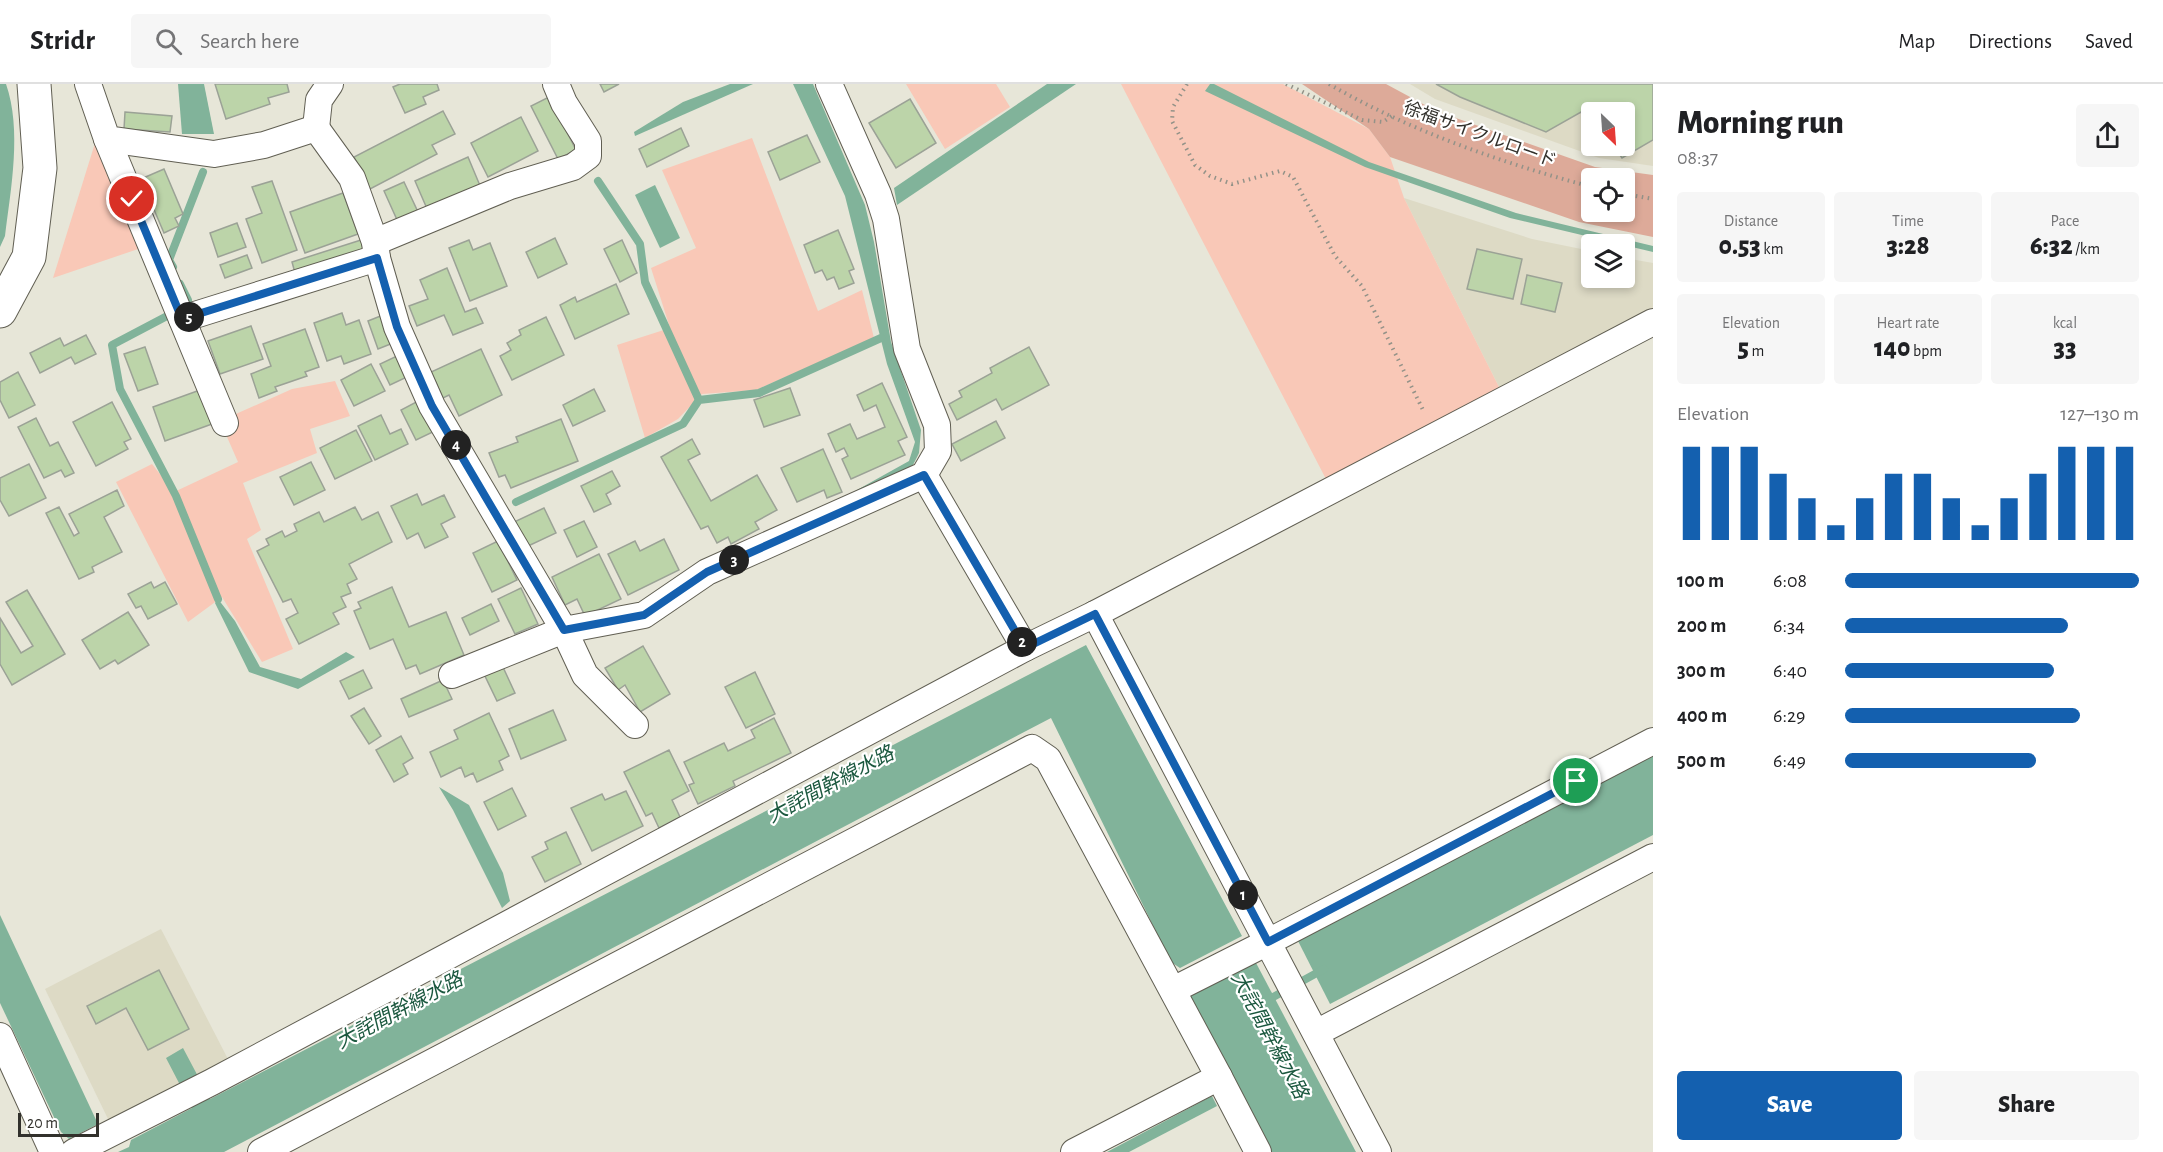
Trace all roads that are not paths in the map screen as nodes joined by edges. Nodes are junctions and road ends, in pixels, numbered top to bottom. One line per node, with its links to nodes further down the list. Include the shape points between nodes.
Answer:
1 (34, 84): 9 (main road, via 40,168 29,257)
2 (88, 84): 7 (street)
3 (330, 84): 6 (street, via 319,100)
4 (555, 84): 8 (street, via 588,141 588,156 573,167 510,186)
5 (829, 84): 13 (street, via 886,219 907,349 937,426 938,451)
6 (316, 128): 7 (street, via 264,145 214,154); 8 (street, via 352,178)
7 (107, 139): 10 (street)
8 (376, 250): 10 (street); 15 (street, via 397,327 432,406)
9 (3, 299)
10 (182, 319): 12 (street)
11 (1653, 322): 14 (street)
12 (225, 423)
13 (924, 475): 15 (street, via 707,572 644,615); 16 (street)
14 (1095, 614): 16 (street); 21 (street)
15 (564, 630): 17 (street); 18 (street, via 585,675)
16 (1025, 648): 27 (street)
17 (452, 675)
18 (635, 725)
19 (1653, 741): 21 (street)
20 (1653, 857): 23 (street)
21 (1268, 942): 22 (street); 23 (street)
22 (1173, 990): 25 (street); 28 (street, via 1048,759 1032,748)
23 (1316, 1033): 31 (street)
24 (0, 1036): 26 (street)
25 (1219, 1077): 29 (street); 30 (street)
26 (53, 1152)
27 (74, 1152)
28 (261, 1152)
29 (1074, 1152)
30 (1258, 1152)
31 (1378, 1152)

